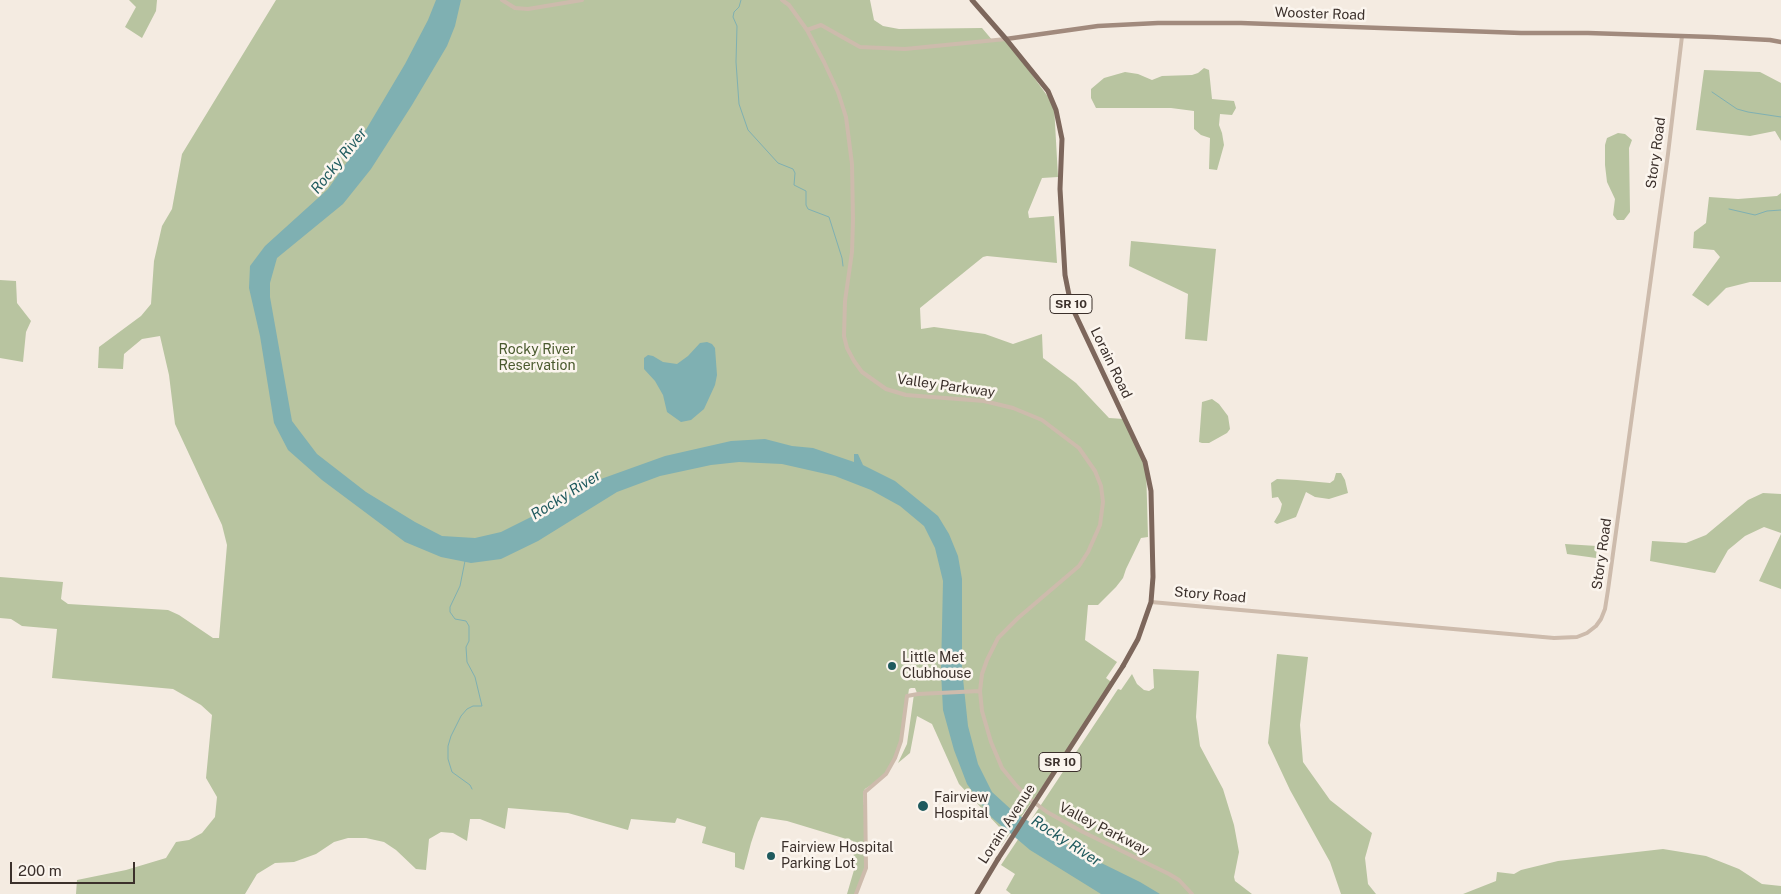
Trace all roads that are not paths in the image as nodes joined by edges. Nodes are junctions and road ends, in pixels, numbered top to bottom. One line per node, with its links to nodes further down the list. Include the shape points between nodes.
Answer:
1 (502, 0): 2 (street, via 515,8 528,9)
2 (582, 0)
3 (782, 0): 5 (street, Valley Parkway)
4 (972, 0): 7 (main road, Lorain Road / SR 10)
5 (806, 30): 7 (street, Wooster Road, via 821,25 860,47 905,49); 11 (street, Valley Parkway, via 835,85 850,139 854,220 844,336 854,362 886,389 906,395 984,401 1035,417 1079,448 1101,486 1100,525 1088,552 1079,566 998,638 982,674)
6 (1682, 36): 7 (main road, Wooster Road, via 1158,23 1098,26); 8 (main road, Wooster Road); 9 (street, Story Road, via 1606,608 1596,626 1577,637 1554,638)
7 (1006, 39): 9 (main road, Lorain Road / SR 10, via 1048,91 1060,124 1065,275 1071,305 1145,462 1151,491)
8 (1781, 42)
9 (1151, 602): 10 (main road, Lorain Road / SR 10, via 1138,639)
10 (1123, 666): 13 (main road, Lorain Avenue / SR 10, bridge)
11 (980, 691): 12 (street, via 907,696 901,741 895,758 886,774 865,792 866,868); 14 (street, Valley Parkway, via 990,742 1002,768 1027,797 1061,821 1169,874)
12 (856, 894)
13 (977, 894)
14 (1192, 894)

